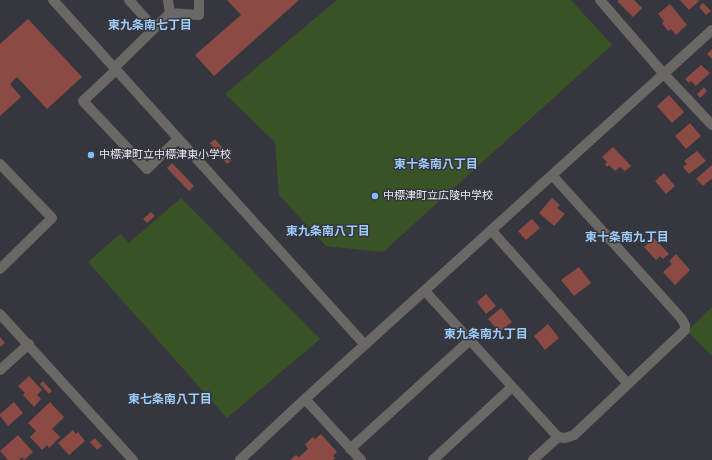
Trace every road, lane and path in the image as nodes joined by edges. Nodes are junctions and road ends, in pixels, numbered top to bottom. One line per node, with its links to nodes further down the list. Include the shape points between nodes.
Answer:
1 (53, 0): 9 (street)
2 (129, 0): 7 (street)
3 (168, 0): 6 (street)
4 (199, 0): 6 (street, via 199,15)
5 (600, 0): 10 (street)
6 (170, 13): 7 (street)
7 (154, 28): 9 (street)
8 (712, 30): 10 (street)
9 (115, 69): 12 (street); 12 (street, via 83,101 147,169)
10 (664, 74): 11 (street); 14 (street)
11 (712, 125)
12 (178, 139): 21 (street)
13 (0, 164): 16 (street, via 52,218)
14 (552, 175): 15 (street); 23 (street, via 684,323 685,330)
15 (491, 230): 17 (street); 23 (street)
16 (0, 269)
17 (425, 291): 19 (street); 21 (street)
18 (0, 314): 20 (street)
19 (470, 340): 24 (street); 27 (street)
20 (29, 344): 22 (street); 28 (street)
21 (365, 345): 25 (street)
22 (0, 370)
23 (628, 384): 26 (street, via 574,435)
24 (512, 387): 26 (street); 31 (street)
25 (305, 399): 27 (street); 29 (street)
26 (558, 437): 32 (street)
27 (350, 449): 30 (street)
28 (133, 460)
29 (240, 460)
30 (361, 460)
31 (433, 460)
32 (533, 460)

